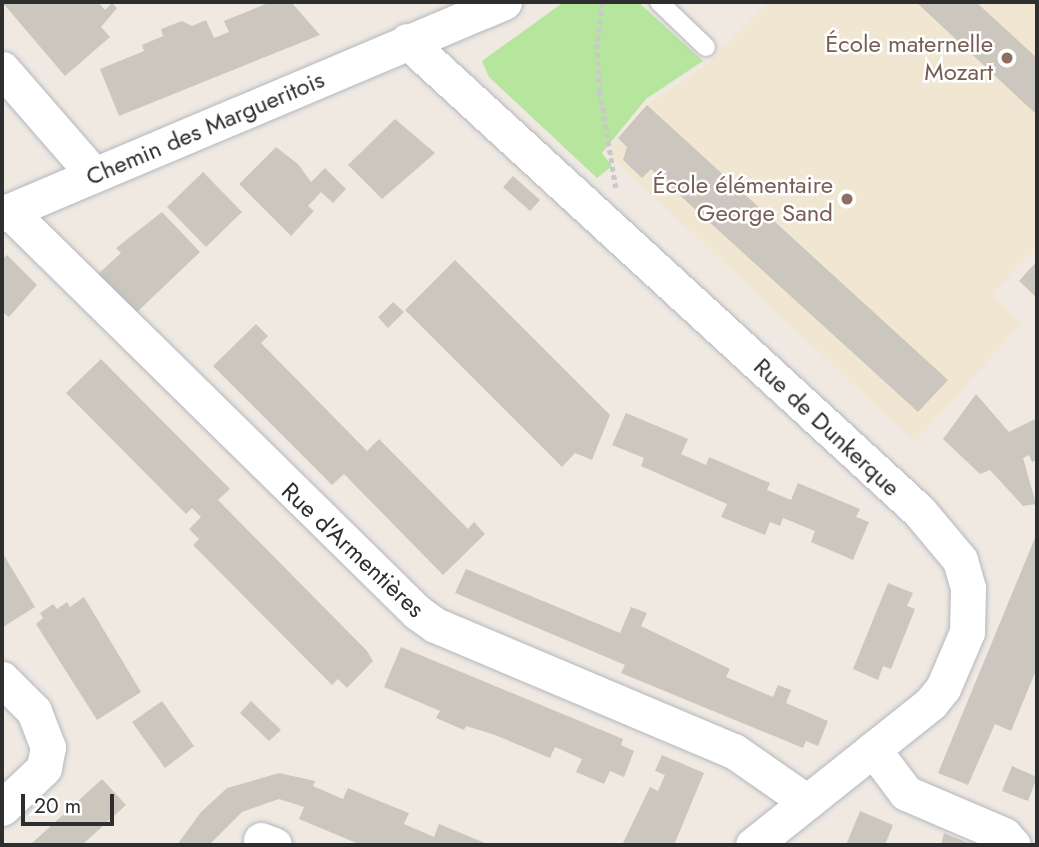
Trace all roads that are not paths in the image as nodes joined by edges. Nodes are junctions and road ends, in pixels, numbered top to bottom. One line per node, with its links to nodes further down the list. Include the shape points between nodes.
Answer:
1 (467, 2): 4 (street)
2 (504, 2): 4 (street)
3 (659, 2): 6 (lane)
4 (442, 25): 5 (street, Chemin des Margueritois)
5 (407, 41): 8 (street, Chemin des Margueritois); 11 (street, Rue de Dunkerque, via 919,511 960,560 969,617 953,671 931,703)
6 (706, 47)
7 (2, 69): 8 (street)
8 (94, 175): 9 (street, Chemin des Margueritois)
9 (6, 213): 12 (street, Rue d'Armentières, via 416,612 435,625 734,751)
10 (2, 679): 13 (street, via 34,711 46,734 47,759 35,778)
11 (873, 748): 12 (street, Rue de Dunkerque); 15 (street, via 906,793 1004,835)
12 (807, 802): 14 (street, Rue de Dunkerque)
13 (2, 808)
14 (753, 845)
15 (1013, 845)

